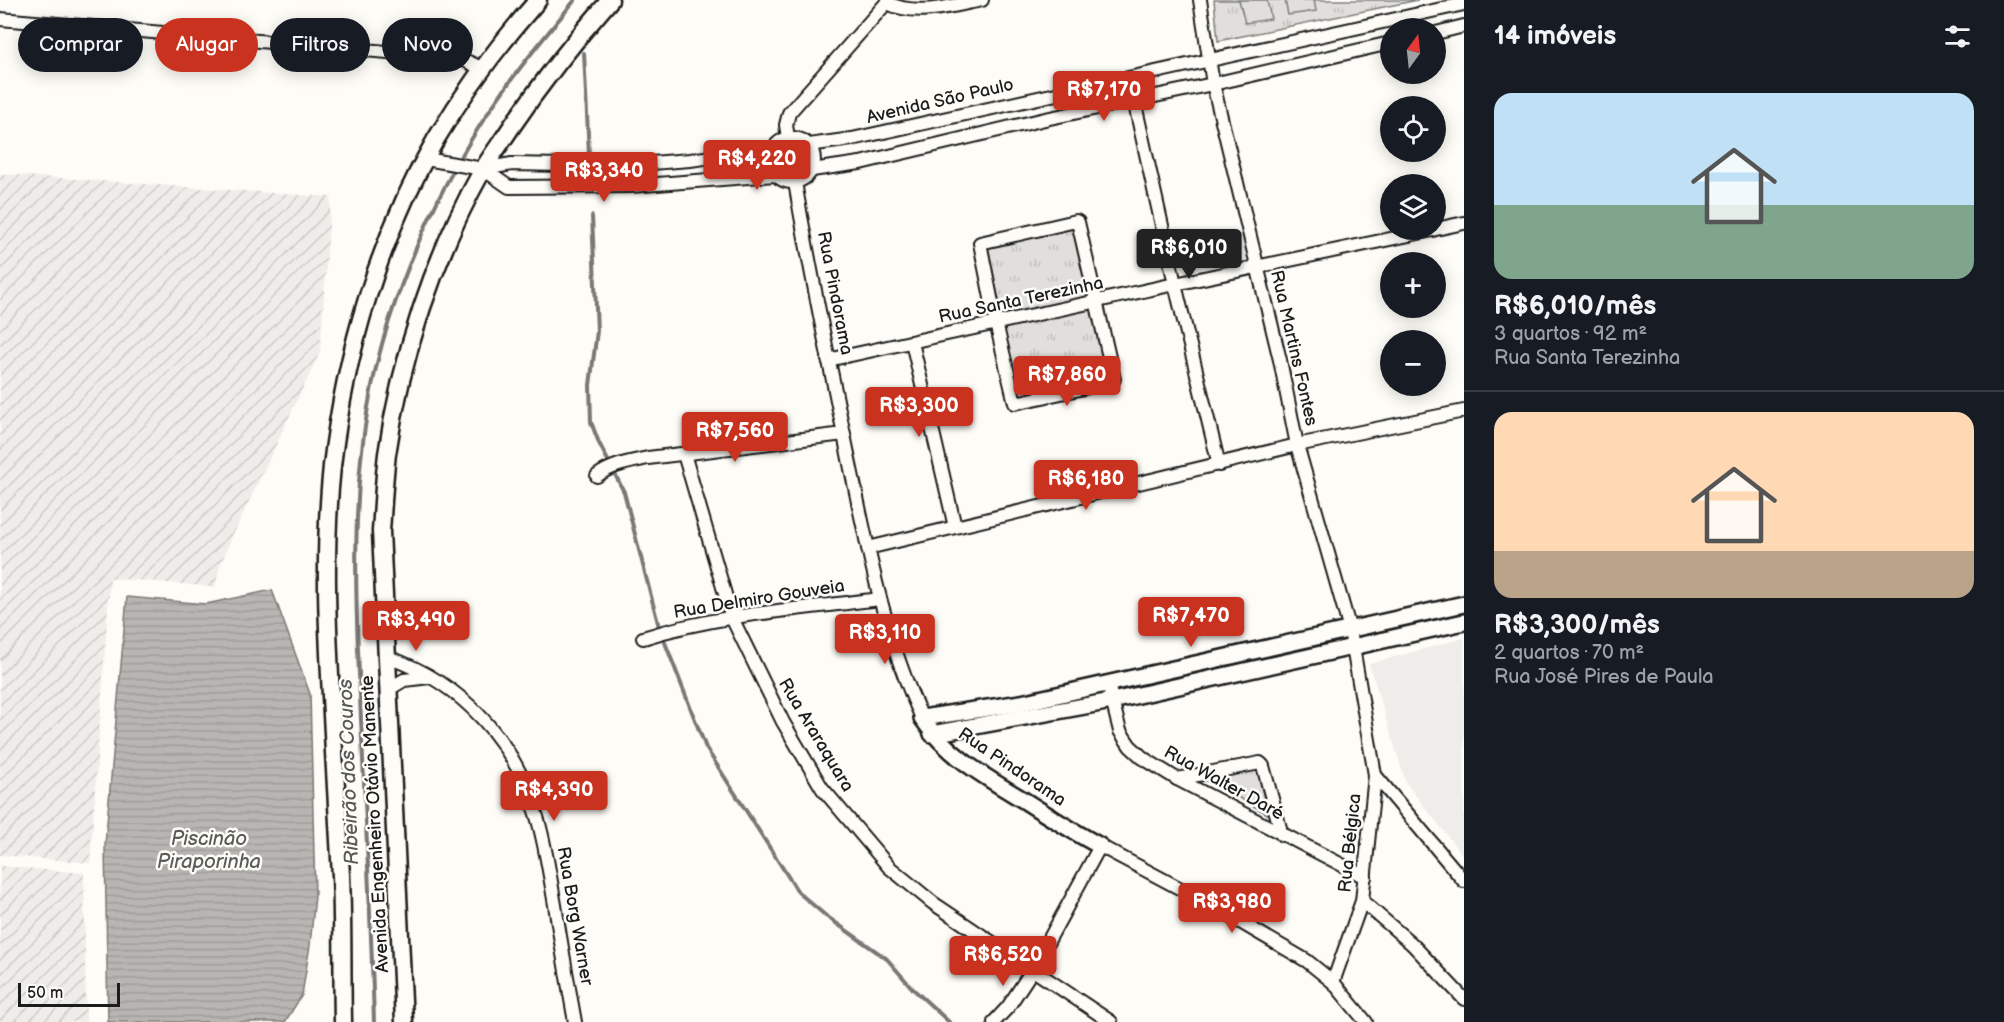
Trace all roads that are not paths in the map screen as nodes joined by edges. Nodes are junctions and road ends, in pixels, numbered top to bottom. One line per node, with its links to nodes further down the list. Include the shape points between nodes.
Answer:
1 (538, 0): 15 (main road, Avenida Engenheiro Otávio Manente)
2 (610, 0): 24 (main road, Avenida Engenheiro Otávio Manente)
3 (982, 0): 5 (street, via 924,10 904,9)
4 (1200, 0): 14 (street, Rua Martins Fontes)
5 (888, 1): 20 (street, via 789,113)
6 (1464, 4): 7 (street, Avenida São Paulo)
7 (1440, 5): 11 (street, Avenida São Paulo)
8 (0, 20): 15 (street, via 446,57)
9 (1464, 26): 10 (street)
10 (1446, 30)
11 (1307, 39): 13 (street); 14 (street, Avenida São Paulo)
12 (1380, 45): 13 (street)
13 (1314, 60): 16 (street)
14 (1209, 61): 16 (street, Rua Martins Fontes); 18 (street, Avenida São Paulo)
15 (483, 69): 23 (main road, Avenida Engenheiro Otávio Manente)
16 (1214, 84): 17 (street); 31 (street, Rua Martins Fontes)
17 (1134, 100): 19 (street); 32 (street)
18 (1007, 104): 19 (street); 21 (street, Avenida São Paulo)
19 (1012, 126): 25 (street, via 860,163)
20 (788, 138): 21 (street); 22 (street)
21 (809, 146): 25 (street, via 815,160)
22 (771, 152): 24 (street, via 613,166); 26 (street, via 769,160)
23 (426, 159): 24 (street); 69 (main road, Avenida Engenheiro Otávio Manente, via 401,209 373,282 344,388 332,467 327,599 341,878)
24 (478, 168): 26 (street, via 509,187 621,187); 52 (main road, Avenida Engenheiro Otávio Manente, via 430,284 407,359 387,454 381,531)
25 (812, 170): 27 (street)
26 (775, 175): 27 (street)
27 (795, 182): 36 (street, Rua Pindorama)
28 (1464, 223): 29 (street, Rua Santa Terezinha)
29 (1446, 227)
30 (1381, 240): 31 (street, Rua Santa Terezinha)
31 (1257, 266): 32 (street, Rua Santa Terezinha); 39 (street, Rua Martins Fontes)
32 (1175, 284): 33 (street, Rua Santa Terezinha); 41 (street)
33 (1096, 302): 34 (street, Rua Santa Terezinha); 34 (street, via 1078,222 1074,221 980,243); 34 (street, via 1114,381 1017,404)
34 (996, 323): 35 (street, Rua Santa Terezinha)
35 (912, 342): 36 (street, Rua Santa Terezinha); 43 (street)
36 (828, 360): 38 (street, Rua Pindorama)
37 (1464, 411): 39 (street)
38 (844, 434): 40 (street); 44 (street, Rua Pindorama)
39 (1297, 445): 41 (street); 49 (street, Rua Martins Fontes)
40 (684, 454): 42 (street, via 621,464); 47 (street, Rua Araraquara)
41 (1219, 465): 43 (street)
42 (600, 473)
43 (955, 527): 44 (street)
44 (868, 548): 45 (street, Rua Pindorama)
45 (880, 599): 47 (street, Rua Delmiro Gouveia); 57 (street, Rua Pindorama)
46 (1464, 604): 49 (street)
47 (732, 618): 50 (street, Rua Delmiro Gouveia); 66 (street, Rua Araraquara, via 783,722 835,805 889,867 933,903)
48 (1464, 622): 51 (street)
49 (1350, 630): 51 (street, Rua Martins Fontes); 54 (street)
50 (647, 637)
51 (1353, 646): 56 (street); 59 (street)
52 (387, 657): 53 (street, Rua Borg Warner); 55 (main road, Avenida Engenheiro Otávio Manente)
53 (432, 677): 55 (street, via 404,680); 71 (street, Rua Borg Warner, via 481,716 527,788 542,837)
54 (1108, 684): 56 (street, Rua Walter Daré); 57 (street, via 1022,703)
55 (389, 689): 70 (main road, Avenida Engenheiro Otávio Manente)
56 (1112, 701): 58 (street); 60 (street, Rua Walter Daré, via 1120,731 1130,746 1143,759)
57 (922, 718): 58 (street, Rua Pindorama)
58 (932, 734): 62 (street, Rua Pindorama, via 985,777)
59 (1375, 775): 63 (street, Rua Bélgica); 64 (street)
60 (1177, 779): 61 (street, Rua Walter Daré); 61 (street, via 1262,764)
61 (1282, 835): 63 (street, Rua Walter Daré)
62 (1100, 846): 66 (street); 67 (street, Rua Pindorama, via 1277,942)
63 (1365, 877): 65 (street, Rua Bélgica)
64 (1464, 881)
65 (1362, 901): 67 (street, Rua Bélgica); 68 (street, via 1412,944)
66 (1033, 969): 72 (street); 73 (street, Rua Araraquara)
67 (1333, 981): 74 (street, Rua Pindorama)
68 (1464, 999)
69 (343, 1022)
70 (404, 1022)
71 (575, 1022)
72 (994, 1022)
73 (1111, 1022)
74 (1366, 1022)

